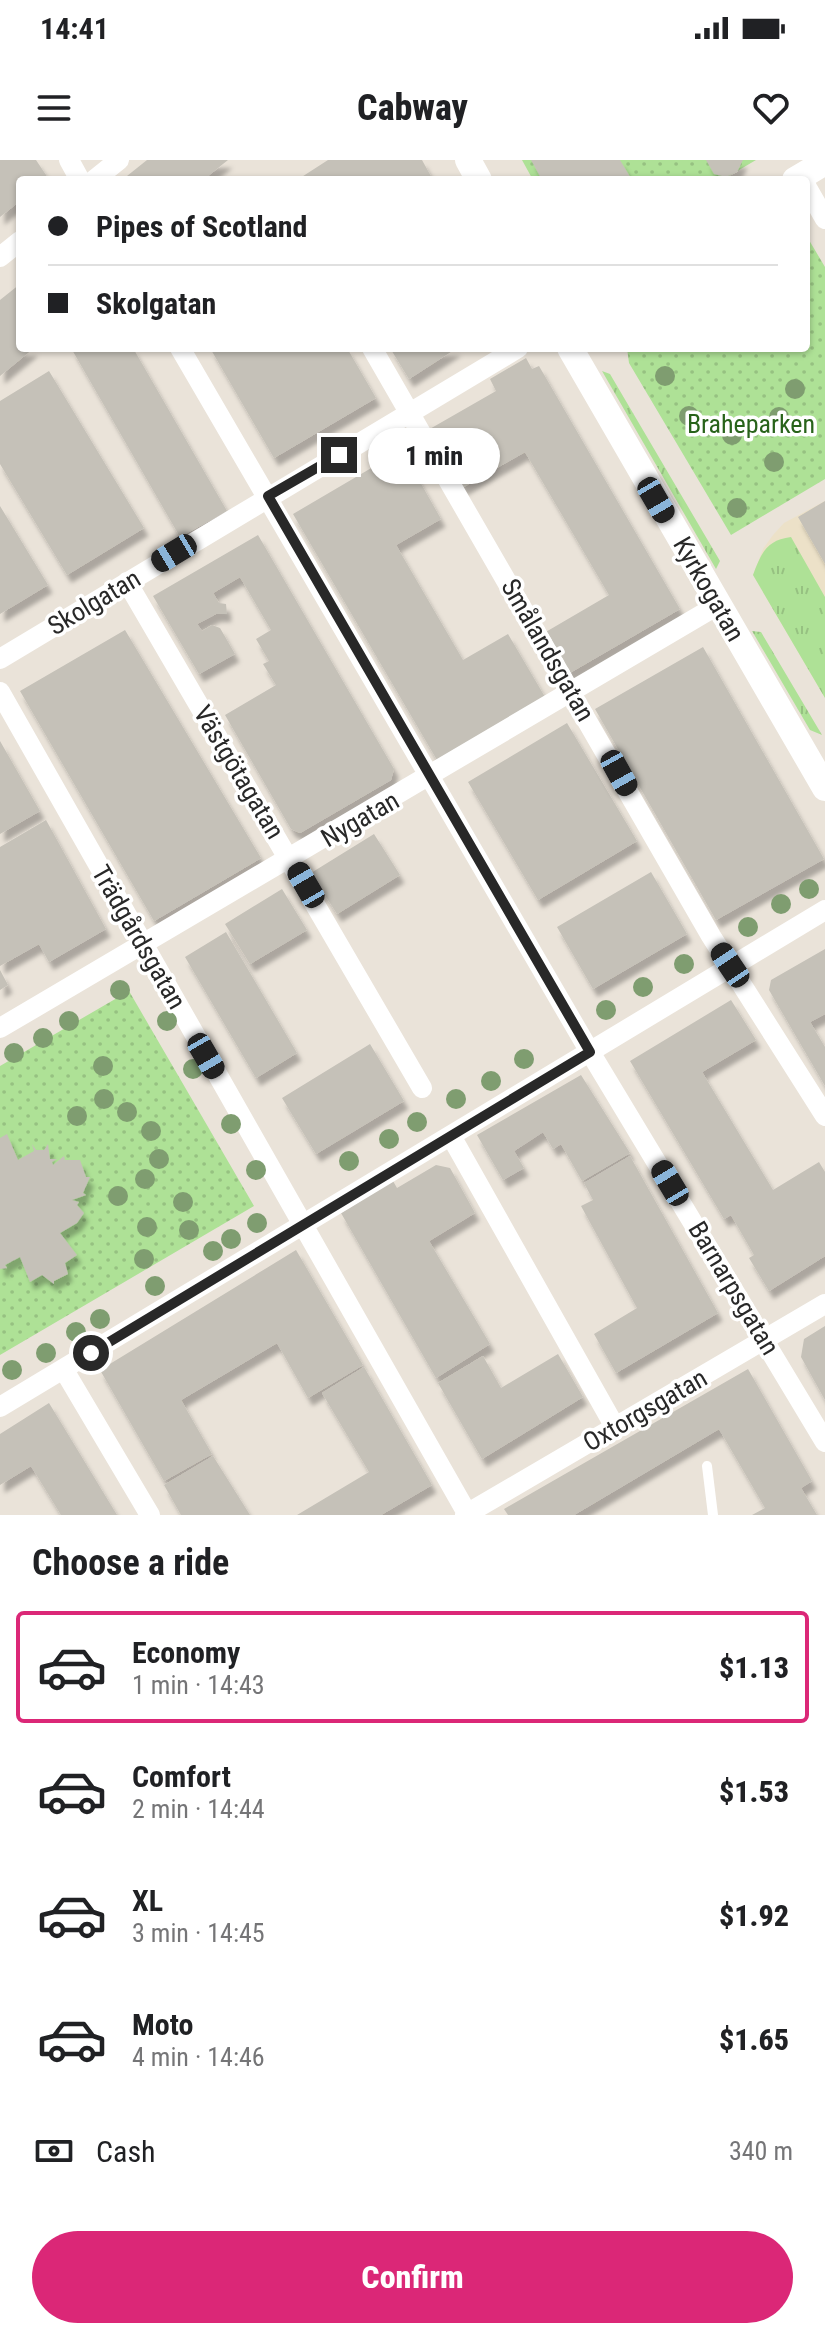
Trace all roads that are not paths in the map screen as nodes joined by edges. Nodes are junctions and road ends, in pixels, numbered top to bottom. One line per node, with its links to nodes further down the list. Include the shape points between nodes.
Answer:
1 (119, 160): 3 (street)
2 (825, 162): 4 (street)
3 (99, 176)
4 (807, 176)
5 (810, 195): 6 (street)
6 (825, 219)
7 (16, 244): 8 (street)
8 (0, 257)
9 (182, 352): 14 (street, Barnarpsgatan)
10 (374, 352): 13 (street, Smålandsgatan)
11 (511, 352): 13 (street, Skolgatan)
12 (572, 352): 16 (street, Kyrkogatan)
13 (410, 414): 14 (street, Skolgatan); 19 (street, Smålandsgatan)
14 (268, 496): 15 (street, Skolgatan); 20 (street, Barnarpsgatan)
15 (127, 582): 17 (street, Skolgatan); 22 (street, Västgötagatan)
16 (718, 605): 19 (street, Nygatan); 21 (street, Kyrkogatan, via 813,758)
17 (0, 659)
18 (0, 692): 24 (street, Trädgårdsgatan)
19 (573, 692): 20 (street, Nygatan); 25 (street, Smålandsgatan)
20 (432, 777): 22 (street, Nygatan); 27 (street, Barnarpsgatan)
21 (825, 788)
22 (291, 860): 24 (street, Nygatan); 28 (street, Västgötagatan)
23 (825, 910): 25 (street)
24 (143, 946): 26 (street, Nygatan); 31 (street, Trädgårdsgatan)
25 (730, 965): 27 (street); 29 (street, Smålandsgatan)
26 (0, 1028)
27 (590, 1052): 30 (street); 33 (street, Barnarpsgatan)
28 (422, 1088)
29 (825, 1116)
30 (451, 1136): 31 (street); 36 (street)
31 (303, 1224): 34 (street); 40 (street, Trädgårdsgatan)
32 (825, 1304): 33 (street, Oxtorgsgatan)
33 (766, 1339): 36 (street, Oxtorgsgatan); 37 (street, Barnarpsgatan)
34 (64, 1370): 35 (street); 39 (street)
35 (0, 1407)
36 (615, 1427): 40 (street, Oxtorgsgatan)
37 (825, 1442)
38 (707, 1466): 41 (lane)
39 (150, 1515)
40 (467, 1515)
41 (713, 1515)

